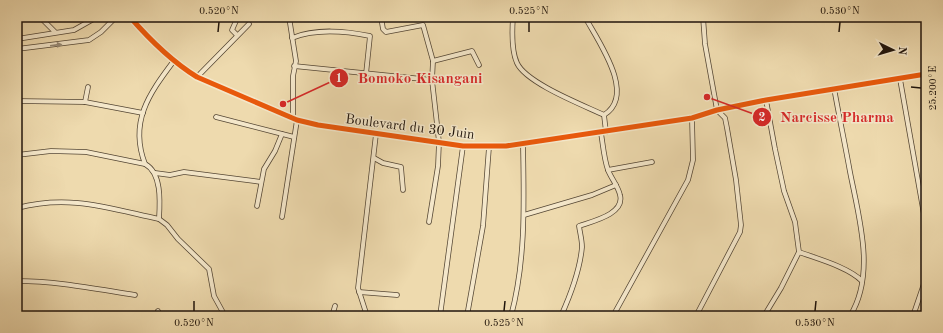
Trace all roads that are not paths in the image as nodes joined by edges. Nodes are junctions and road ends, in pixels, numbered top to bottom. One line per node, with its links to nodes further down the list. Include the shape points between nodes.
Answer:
1 (40, 17): 14 (street)
2 (97, 17): 14 (street, via 74,30)
3 (116, 17): 18 (street, one-way to 3, via 89,40)
4 (130, 17): 20 (street, Boulevard du 30 Juin)
5 (204, 17): 6 (street)
6 (210, 17)
7 (231, 17): 15 (street, via 236,21 232,30)
8 (289, 17): 16 (street)
9 (381, 17): 19 (street, via 386,32 424,25)
10 (513, 17): 35 (street, via 514,55 523,72 560,94)
11 (585, 17): 35 (street, via 616,75 616,103 612,110)
12 (703, 17): 33 (street, via 705,44)
13 (249, 24): 15 (street)
14 (55, 32): 17 (street)
15 (237, 36): 25 (street)
16 (292, 38): 21 (street, via 296,60); 23 (street, via 332,32 370,36)
17 (17, 39)
18 (17, 49)
19 (433, 61): 22 (street, via 472,51); 27 (street)
20 (173, 62): 25 (street, Boulevard du 30 Juin); 34 (street, via 145,104)
21 (294, 66): 23 (street); 38 (street)
22 (479, 66)
23 (366, 74): 27 (street)
24 (926, 74): 26 (street, Boulevard du 30 Juin)
25 (197, 77): 38 (street, Boulevard du 30 Juin)
26 (900, 79): 29 (street, Boulevard du 30 Juin); 62 (street)
27 (432, 80): 43 (street)
28 (88, 87): 32 (street)
29 (834, 88): 30 (street, Boulevard du 30 Juin); 66 (street, via 862,240)
30 (766, 100): 33 (street, Boulevard du 30 Juin); 63 (street)
31 (17, 101): 32 (street)
32 (85, 102): 34 (street)
33 (717, 110): 37 (street, Boulevard du 30 Juin); 81 (street, via 725,118 741,226)
34 (143, 113): 50 (street, via 140,140)
35 (604, 115): 39 (street)
36 (216, 117): 40 (street)
37 (692, 118): 39 (street, Boulevard du 30 Juin); 80 (street, via 694,160 688,180)
38 (295, 119): 41 (street, Boulevard du 30 Juin); 42 (street)
39 (603, 133): 44 (street, Boulevard du 30 Juin); 51 (street)
40 (282, 134): 42 (street); 53 (street, via 276,151 264,169)
41 (376, 134): 43 (street, Boulevard du 30 Juin); 48 (street)
42 (294, 137): 59 (street)
43 (439, 142): 45 (street, Boulevard du 30 Juin); 61 (street)
44 (523, 144): 46 (street, Boulevard du 30 Juin); 58 (street)
45 (463, 146): 46 (street, Boulevard du 30 Juin); 76 (street)
46 (489, 147): 77 (street, via 483,226)
47 (17, 155): 50 (street, via 39,152 86,152)
48 (374, 158): 55 (street, via 401,167); 67 (street)
49 (652, 162): 51 (street)
50 (145, 164): 52 (street)
51 (608, 170): 54 (street)
52 (155, 173): 53 (street, via 170,175 184,172); 60 (street, via 160,199)
53 (261, 182): 56 (street)
54 (616, 185): 58 (street, via 580,199); 79 (street, via 621,200 619,206 598,220 579,226 581,253)
55 (403, 190)
56 (257, 206)
57 (17, 208): 60 (street, via 56,201 76,201)
58 (524, 215): 78 (street, via 519,276)
59 (282, 216)
60 (159, 219): 73 (street, via 209,268 214,296)
61 (429, 222)
62 (926, 226)
63 (799, 252): 66 (street, via 825,261); 82 (street)
64 (926, 278): 84 (street)
65 (17, 281): 68 (street, via 37,281)
66 (862, 281): 83 (street, via 859,298)
67 (359, 292): 69 (street); 75 (street)
68 (135, 294)
69 (397, 295)
70 (335, 306): 74 (street)
71 (158, 311): 72 (street)
72 (159, 316)
73 (225, 316)
74 (332, 316)
75 (367, 316)
76 (440, 316)
77 (468, 316)
78 (511, 316)
79 (561, 316)
80 (613, 316)
81 (696, 316)
82 (764, 316)
83 (850, 316)
84 (913, 316)

